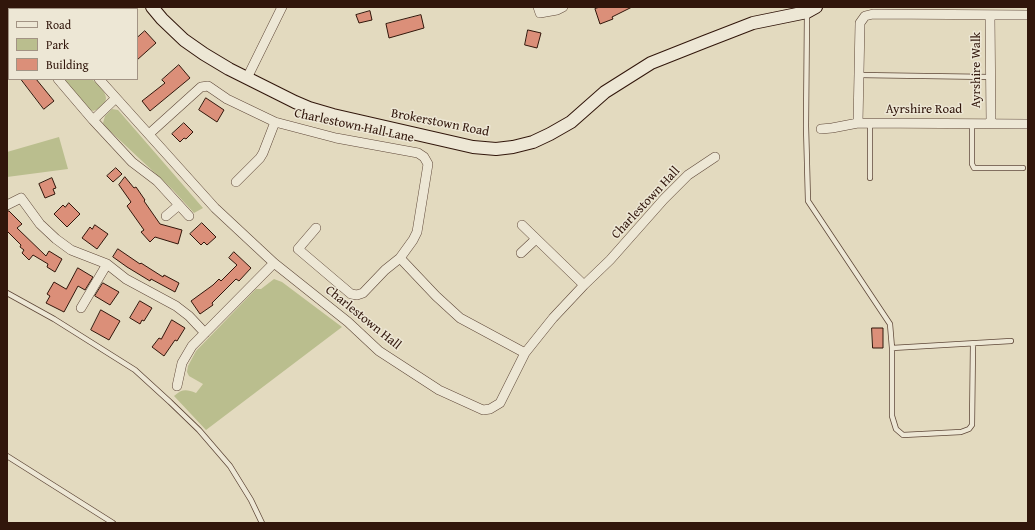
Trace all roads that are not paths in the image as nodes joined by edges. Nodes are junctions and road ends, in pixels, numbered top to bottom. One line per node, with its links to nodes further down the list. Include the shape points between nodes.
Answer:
1 (152, 7): 11 (street, Brokerstown Road, via 184,40)
2 (282, 7): 11 (street)
3 (538, 7): 4 (street, via 540,13)
4 (563, 7)
5 (812, 9): 11 (street, Brokerstown Road, via 753,23 652,63 605,92 571,122 533,142 513,147 473,146 333,115 309,108); 45 (lane, via 806,126 808,201 890,324)
6 (953, 11): 7 (street); 9 (street, via 866,16 860,23)
7 (990, 15): 8 (street); 10 (street, Ayrshire Walk)
8 (1028, 15)
9 (859, 75): 10 (lane); 17 (street)
10 (990, 77): 20 (street, Ayrshire Walk)
11 (247, 78)
12 (59, 80): 15 (street)
13 (100, 80): 14 (street, Charlestown Hall)
14 (116, 98): 15 (street); 23 (street, Charlestown Hall)
15 (93, 120): 29 (street, via 132,162 157,181)
16 (275, 122): 23 (street, Charlestown Hall Lane, via 227,99 208,86 201,87); 27 (street, Charlestown Hall Lane, via 263,154); 36 (street, Charlestown Hall Lane, via 336,138 418,153 424,157 428,164 417,232)
17 (858, 123): 18 (street, Ayrshire Road); 22 (street, Ayrshire Road)
18 (870, 123): 19 (street, Ayrshire Road); 26 (lane)
19 (972, 124): 20 (street, Ayrshire Road); 25 (lane, via 974,168)
20 (991, 124): 21 (street, Ayrshire Road)
21 (1028, 124)
22 (821, 129)
23 (149, 134): 37 (street, Charlestown Hall, via 216,208)
24 (715, 157): 39 (street, Charlestown Hall, via 688,175)
25 (1023, 168)
26 (870, 178)
27 (236, 182)
28 (7, 204): 38 (street, via 21,198 40,224 56,239 71,250)
29 (179, 205): 30 (street); 31 (street)
30 (166, 216)
31 (189, 216)
32 (522, 225): 34 (street)
33 (316, 228): 36 (street, Charlestown Hall Lane, via 298,250 351,294 363,293)
34 (536, 239): 35 (street); 39 (street)
35 (522, 253)
36 (400, 258): 46 (street, via 460,318)
37 (274, 263): 42 (street); 46 (street, Charlestown Hall, via 348,322 379,351 439,390 483,410 500,403)
38 (107, 264): 41 (street); 42 (street, via 126,279 176,306)
39 (584, 285): 46 (street, Charlestown Hall)
40 (7, 293): 50 (lane, via 135,370 198,430 230,466)
41 (81, 308)
42 (205, 333): 47 (street, via 192,346 182,363)
43 (1011, 341): 44 (lane)
44 (973, 344): 45 (lane); 45 (lane, via 972,425 969,429 961,432 903,435 896,429 892,416)
45 (892, 348)
46 (525, 353)
47 (178, 386)
48 (7, 456): 49 (lane)
49 (113, 523)
50 (262, 523)

